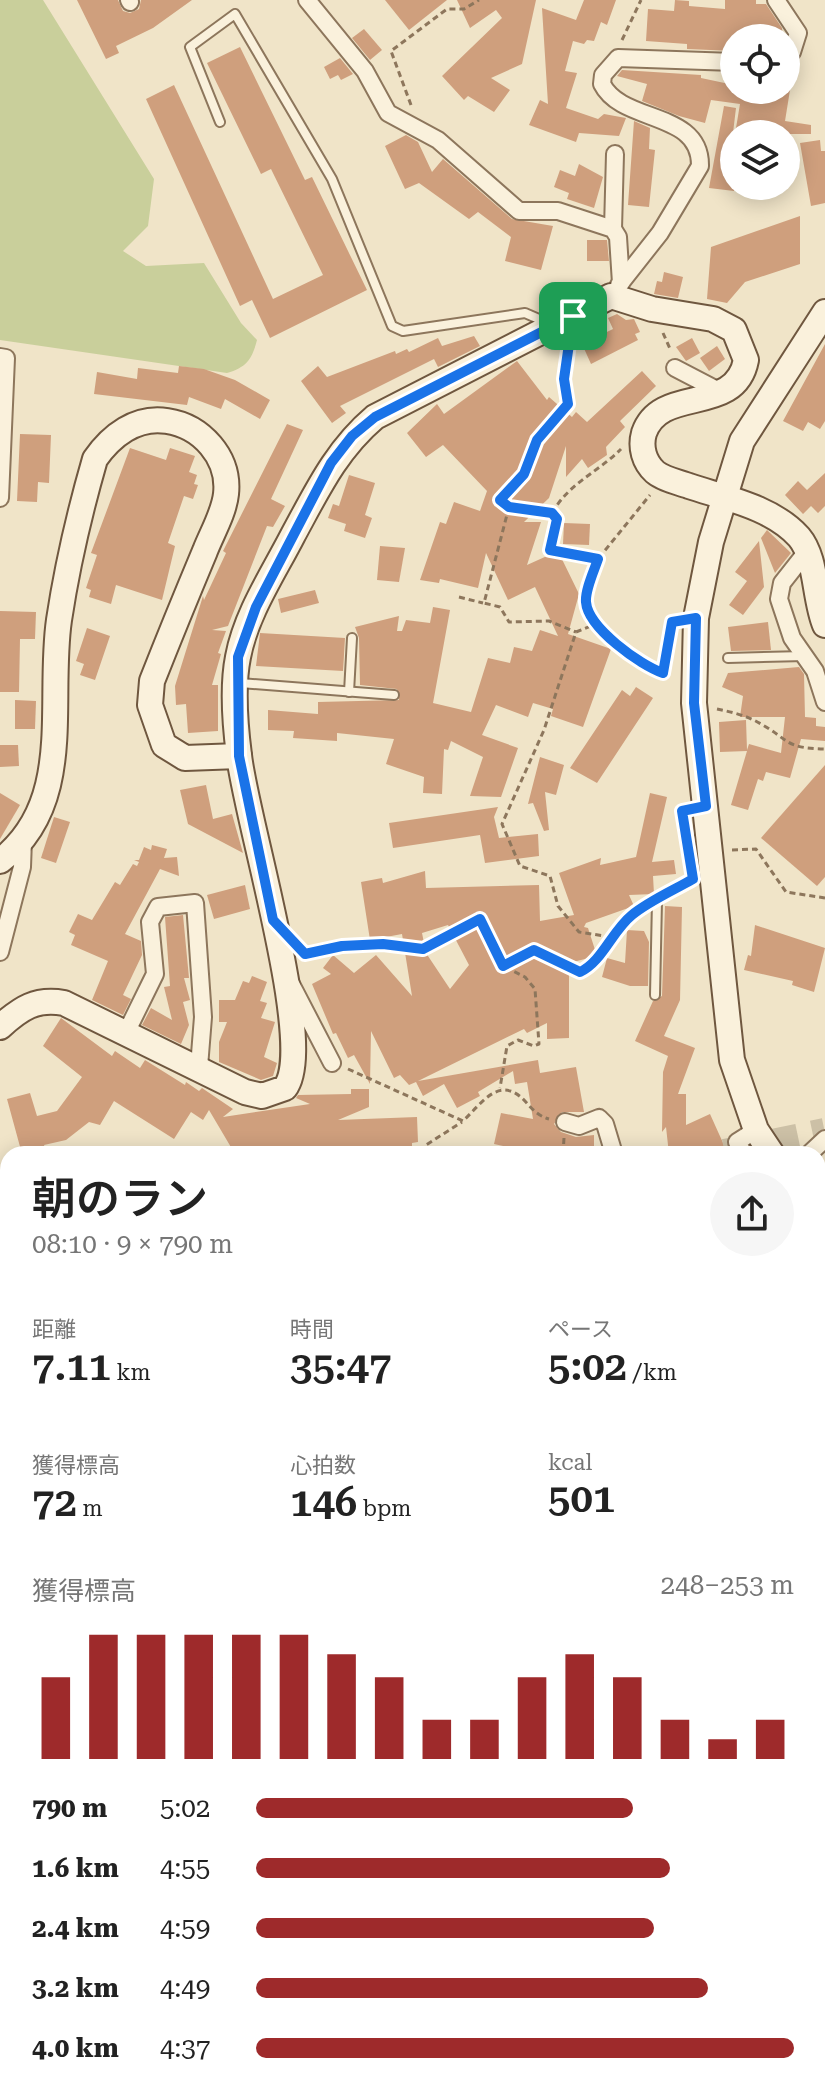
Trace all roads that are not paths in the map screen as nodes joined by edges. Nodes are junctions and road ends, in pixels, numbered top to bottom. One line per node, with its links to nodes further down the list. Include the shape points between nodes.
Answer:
1 (307, 0): 7 (street, via 365,71 388,113 419,127 519,211 558,211)
2 (776, 0): 3 (street)
3 (792, 24)
4 (720, 62): 8 (street, via 618,58 603,75 602,84 615,102 679,128 700,155 700,166 660,233)
5 (220, 122): 10 (lane, via 190,47 235,14 332,179 392,326 403,331 525,313)
6 (615, 154): 7 (street)
7 (613, 229): 8 (street, via 618,237)
8 (616, 289): 10 (street); 13 (street, via 652,309 713,319 734,330 744,350 744,372)
9 (825, 312): 14 (street, via 742,441)
10 (563, 321): 21 (street, via 375,417 352,436 331,463 256,607 238,657)
11 (0, 357): 15 (street, via 6,358)
12 (675, 368): 13 (street)
13 (723, 393): 14 (street, via 663,409 649,424 642,443 643,455 657,474)
14 (722, 497): 16 (street, via 786,525); 37 (street, via 696,618 694,703 732,1060)
15 (0, 498)
16 (808, 550): 17 (street); 19 (street, via 782,583 779,599 792,638)
17 (825, 625)
18 (352, 638): 22 (lane)
19 (806, 656): 20 (lane); 24 (street)
20 (728, 658)
21 (236, 683): 22 (lane); 25 (street)
22 (349, 692): 23 (lane)
23 (394, 695)
24 (825, 702)
25 (239, 756): 26 (street, via 185,758 164,745 149,696 224,504 223,471 212,446 191,427 161,420 134,425 108,440 89,481 59,622 53,766 46,796); 30 (street)
26 (23, 840): 27 (street); 29 (street, via 22,867)
27 (0, 861)
28 (657, 901): 31 (lane)
29 (0, 952)
30 (283, 969): 34 (street); 35 (street, via 294,1061 285,1088 262,1096 245,1092)
31 (655, 995)
32 (0, 1027): 33 (street, via 16,1012 46,1000 64,1003)
33 (126, 1033): 35 (street); 35 (street, via 155,974 150,922 158,907 195,903 203,1017)
34 (332, 1063)
35 (199, 1067)
36 (565, 1122): 38 (street, via 579,1126 599,1118)
37 (756, 1130): 39 (street, via 737,1142); 40 (street)
38 (612, 1146)
39 (739, 1146)
40 (767, 1146)

